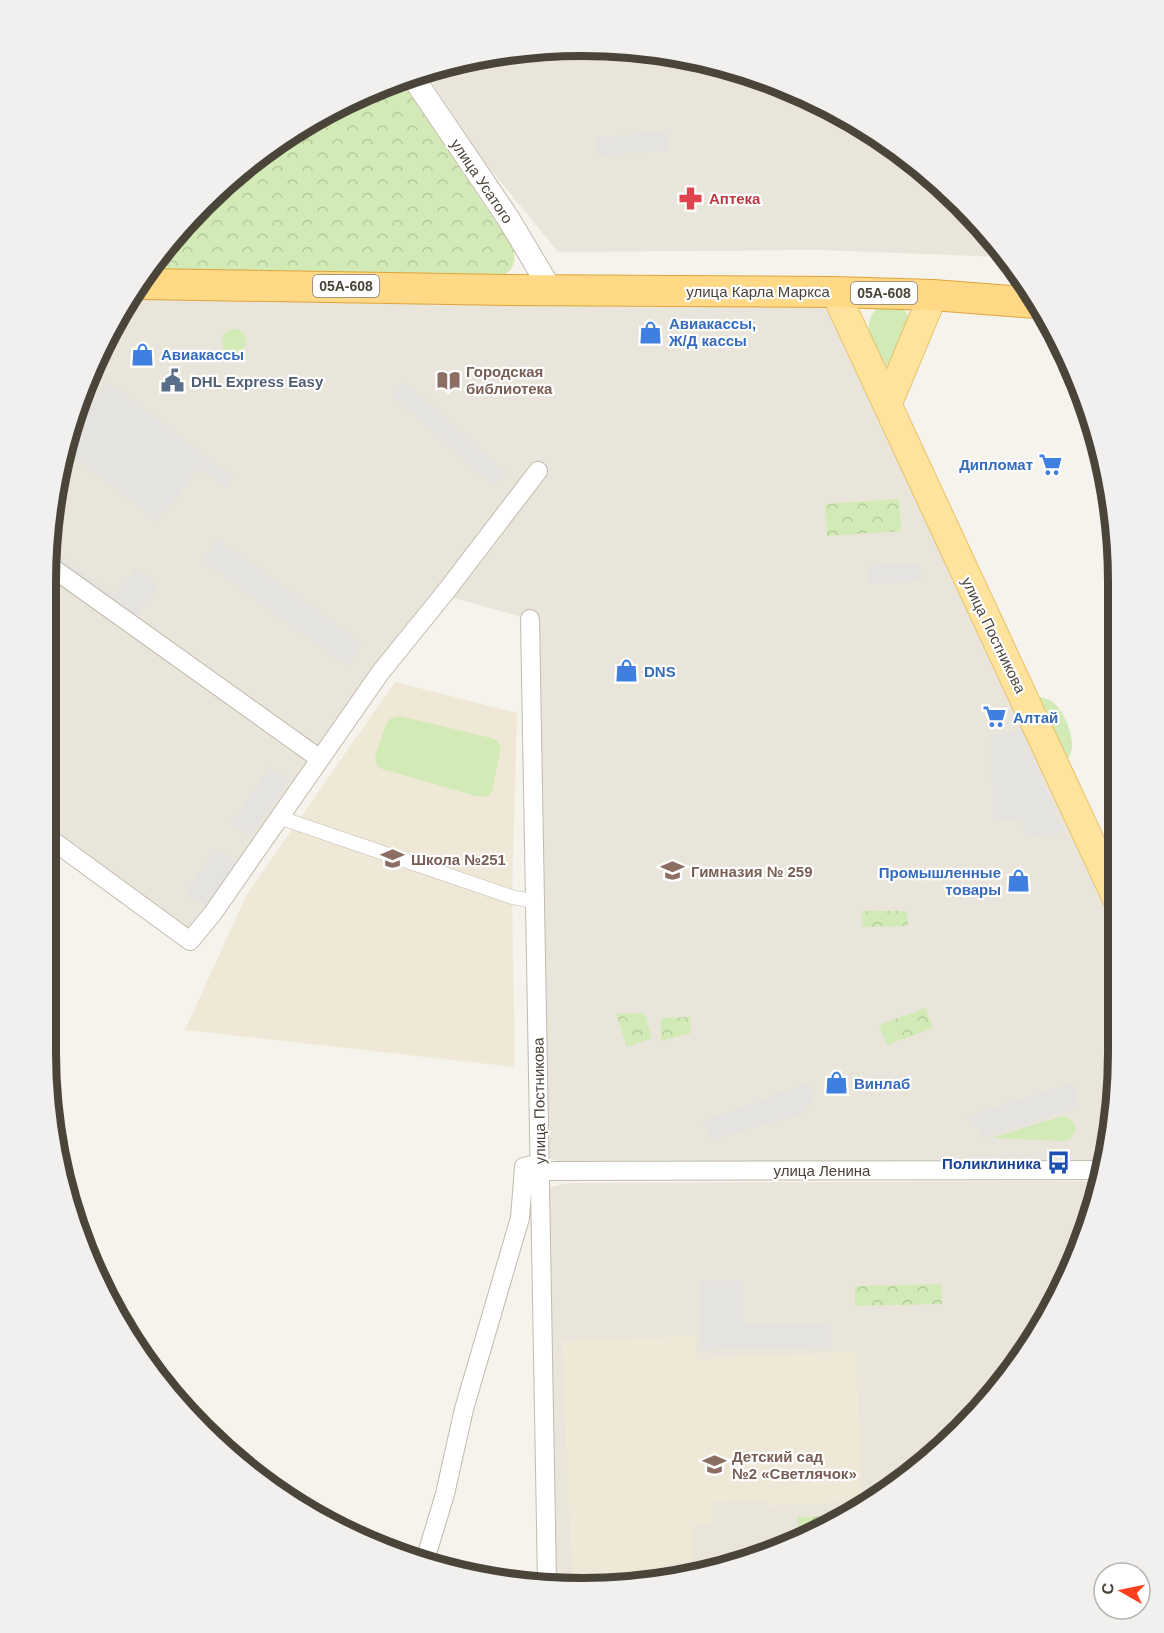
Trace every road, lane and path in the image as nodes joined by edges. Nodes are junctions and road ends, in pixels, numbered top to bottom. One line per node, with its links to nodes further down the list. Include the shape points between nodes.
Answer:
1 (416, 82): 3 (street, улица Усатого, via 508,218)
2 (148, 284): 3 (highway, 05А-608)
3 (551, 290): 4 (highway, улица Карла Маркса / 05А-608)
4 (835, 292): 5 (highway, улица Карла Маркса / 05А-608); 7 (main road, улица Постникова)
5 (933, 295): 6 (highway, улица Карла Маркса / 05А-608); 7 (main road)
6 (1028, 302)
7 (888, 403): 14 (main road, улица Постникова)
8 (538, 471): 11 (street, via 380,673)
9 (56, 571): 11 (street)
10 (530, 619): 15 (street, улица Постникова)
11 (320, 759): 12 (street)
12 (278, 817): 13 (street, via 213,914 190,941); 15 (street)
13 (56, 843)
14 (1108, 880)
15 (536, 902): 16 (street, улица Постникова)
16 (540, 1167): 17 (street, улица Ленина); 18 (street, via 524,1167 520,1218); 19 (street, улица Постникова)
17 (1095, 1170)
18 (427, 1554)
19 (547, 1576)

